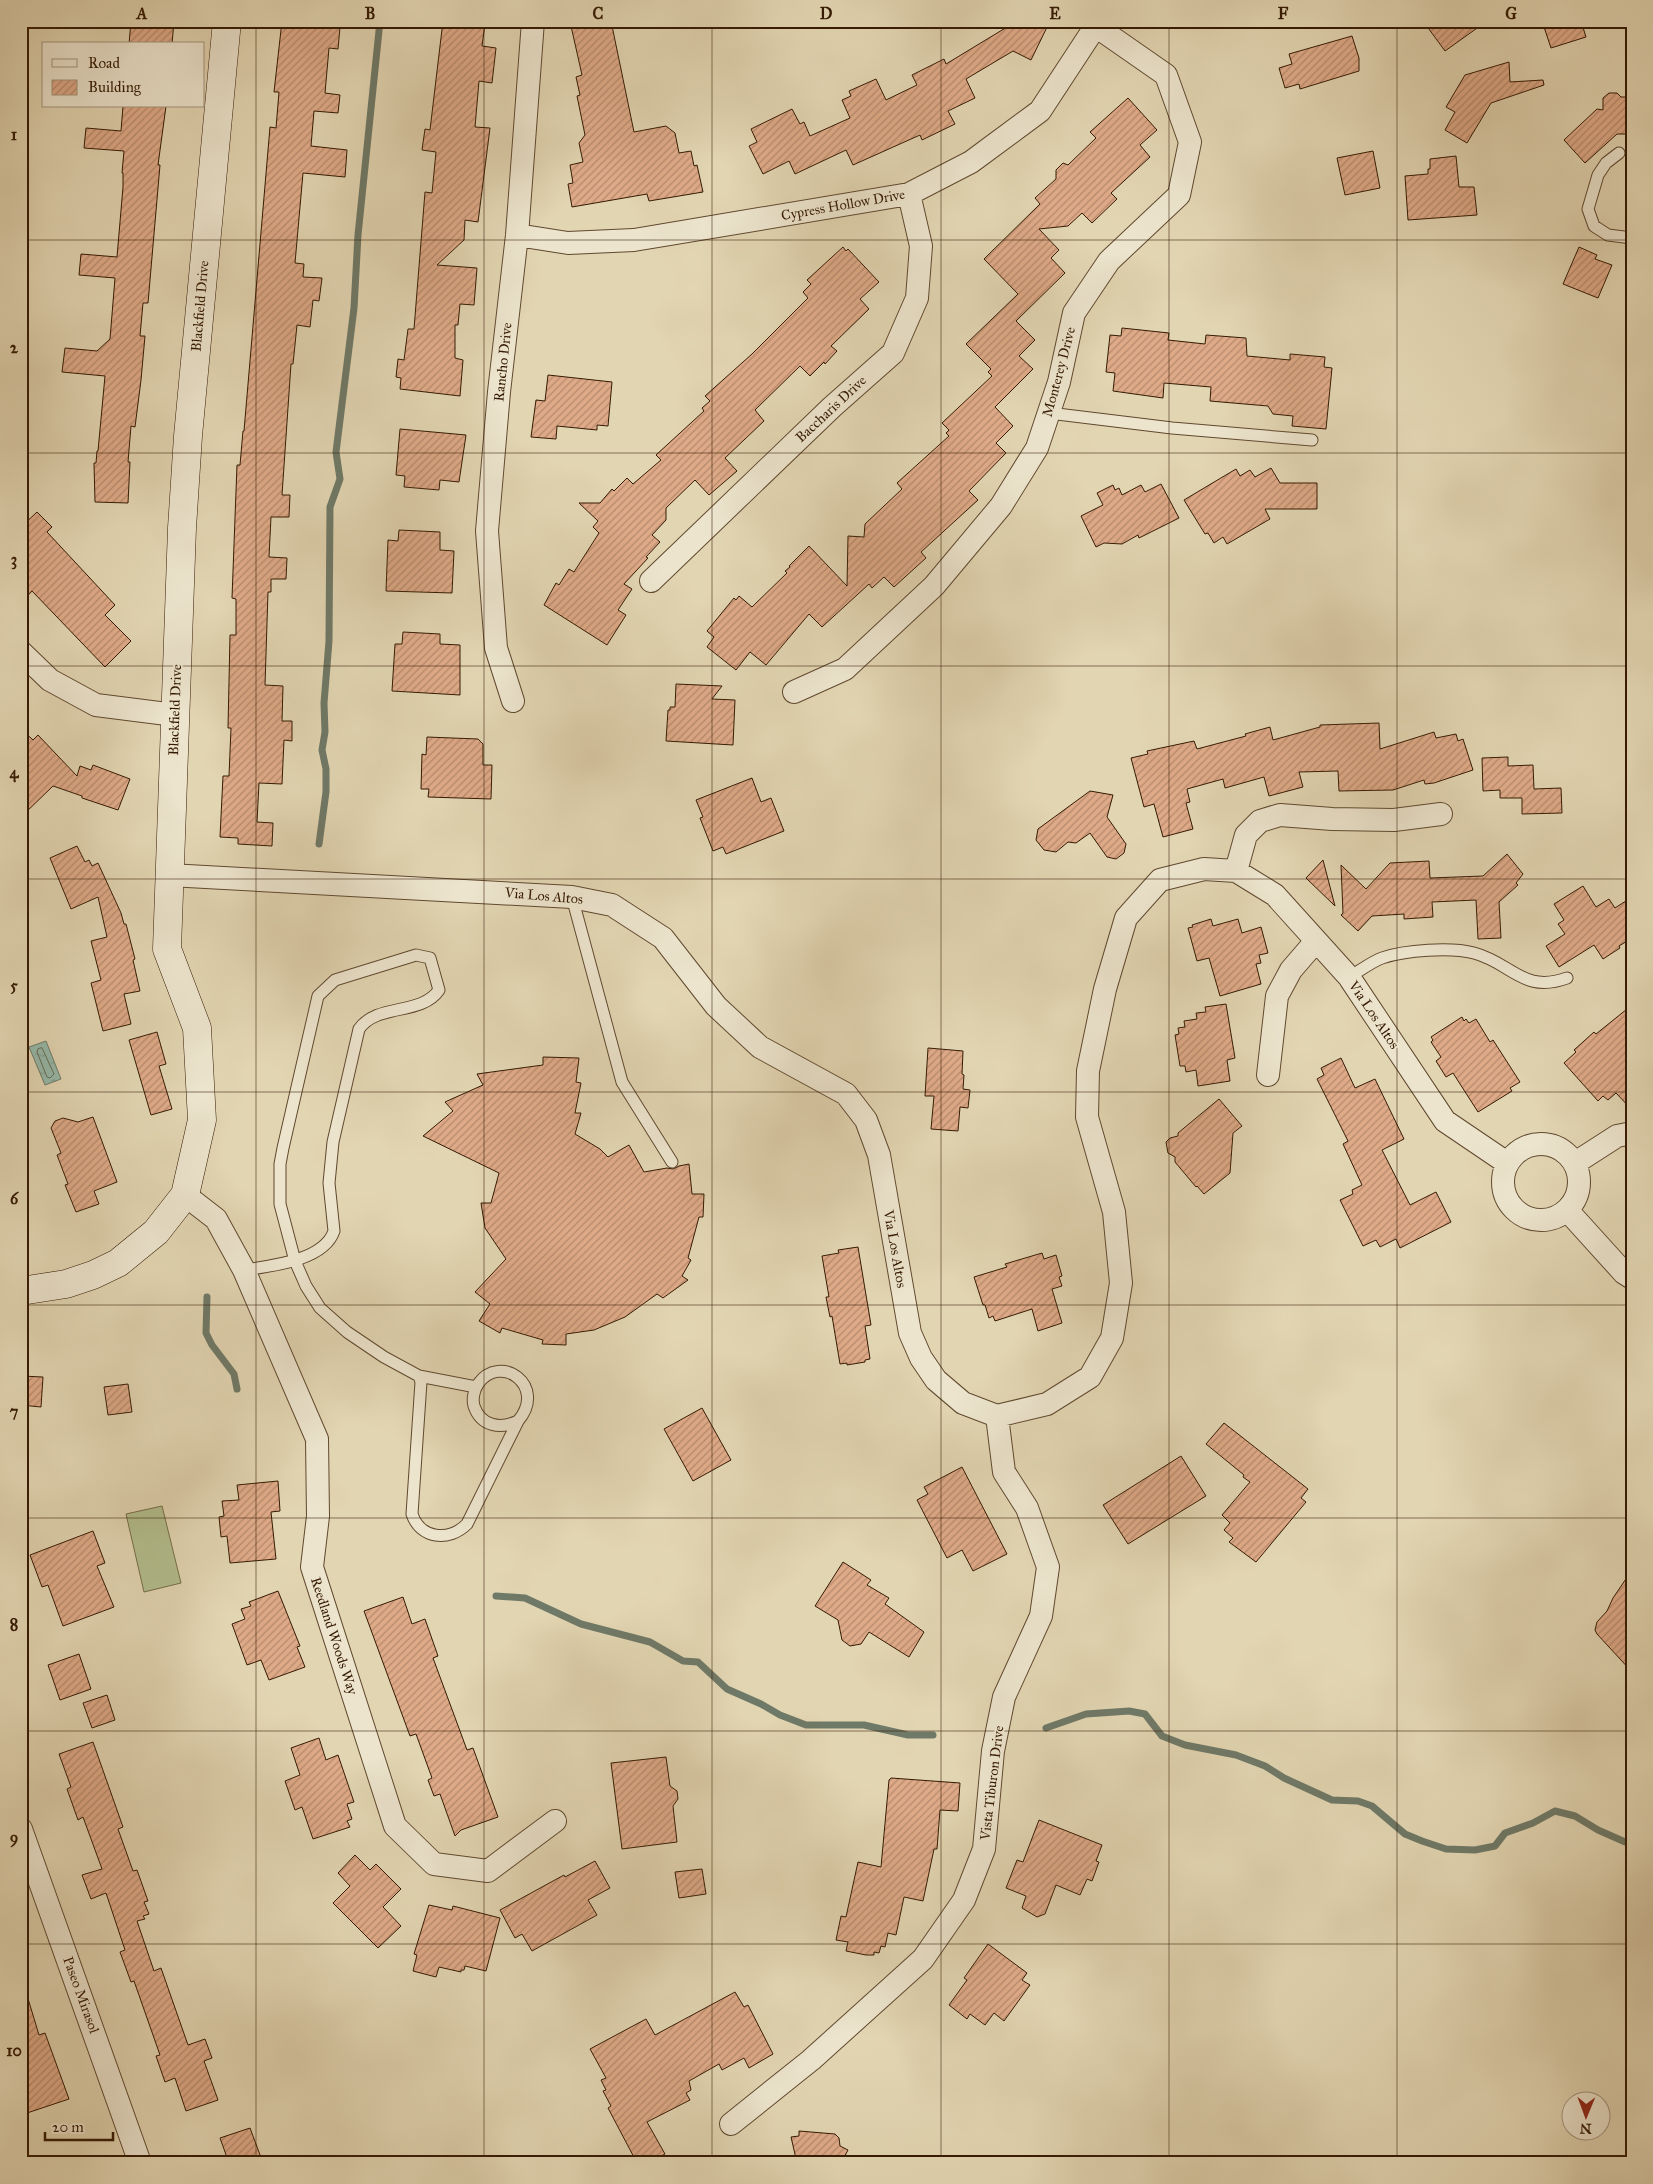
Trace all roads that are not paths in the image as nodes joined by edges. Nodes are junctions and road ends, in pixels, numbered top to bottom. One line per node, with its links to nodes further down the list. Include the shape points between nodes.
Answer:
1 (227, 21): 14 (street, Blackfield Drive, via 188,436)
2 (534, 21): 6 (street, Rancho Drive)
3 (1098, 24): 5 (street, Cypress Hollow Drive, via 1040,111 971,162); 8 (street, Monterey Drive, via 1166,75 1190,142 1179,195 1109,262 1074,313)
4 (1619, 153): 7 (lane, via 1598,175 1588,209 1594,226 1608,235)
5 (909, 194): 6 (street, Cypress Hollow Drive, via 634,240 568,243); 10 (street, Baccharis Drive, via 921,246 917,298 893,353)
6 (517, 235): 13 (street, Rancho Drive, via 487,531 496,648)
7 (1632, 238)
8 (1049, 413): 9 (lane); 12 (street, Monterey Drive, via 1037,448 1001,506 934,586 845,669)
9 (1312, 440)
10 (651, 581)
11 (21, 652): 14 (street, via 50,680 96,704)
12 (794, 692)
13 (512, 701)
14 (175, 715): 17 (street, Blackfield Drive)
15 (1441, 814): 16 (street, via 1394,820 1280,815 1260,821 1246,835)
16 (1236, 871): 19 (street, Via Los Altos, via 1275,895); 35 (street, Via Los Altos, via 1204,869 1160,880 1126,918 1105,989 1088,1072 1087,1117 1114,1212 1121,1283 1112,1338 1090,1377 1047,1404)
17 (169, 875): 18 (street, Via Los Altos); 27 (street, Blackfield Drive, via 168,949 197,1028 202,1120)
18 (572, 897): 24 (lane, via 622,1082); 35 (street, Via Los Altos, via 612,905 663,938 716,1006 760,1047 846,1094 866,1120 879,1155 910,1333 921,1358 936,1380 963,1403)
19 (1316, 941): 20 (street, Via Los Altos); 22 (street, via 1291,970 1277,996)
20 (1349, 977): 21 (lane, via 1381,958 1453,951 1474,953 1493,960 1534,983 1546,984); 25 (street, Via Los Altos, via 1445,1121)
21 (1567, 978)
22 (1268, 1075)
23 (1632, 1132): 26 (street, via 1617,1136)
24 (672, 1162)
25 (1507, 1163): 26 (street, via 1522,1148 1537,1144 1552,1145); 28 (street, via 1503,1186 1507,1200 1517,1212 1530,1219 1546,1220)
26 (1575, 1163): 28 (street, via 1580,1177 1578,1192)
27 (185, 1195): 30 (street, Reedland Woods Way, via 216,1219); 32 (street, Blackfield Drive, via 156,1232 118,1263 66,1284)
28 (1567, 1210): 31 (street)
29 (296, 1261): 29 (lane, via 326,1244 334,1231 329,1183 333,1142 359,1029 369,1018 431,1000 439,990 430,958 416,955 335,980 318,996 280,1164 280,1204); 30 (lane); 33 (lane, via 320,1308 384,1358)
30 (244, 1270): 37 (street, Reedland Woods Way, via 317,1439 318,1516 312,1567 395,1826 434,1864 488,1870)
31 (1632, 1278)
32 (21, 1291)
33 (420, 1376): 34 (lane); 36 (lane, via 412,1514 415,1523 427,1532 444,1537 467,1524)
34 (476, 1387): 36 (lane, via 474,1405 484,1421 501,1426); 36 (lane, via 481,1380 497,1371 522,1380 529,1397 528,1406)
35 (997, 1416): 39 (street, Vista Tiburon Drive, via 1004,1472 1027,1508 1048,1567 1041,1616 1004,1696 993,1751 984,1849 964,1900 923,1959 811,2060)
36 (518, 1421)
37 (555, 1821)
38 (21, 1829): 40 (street, Paseo Mirasol)
39 (731, 2124)
40 (140, 2163)

